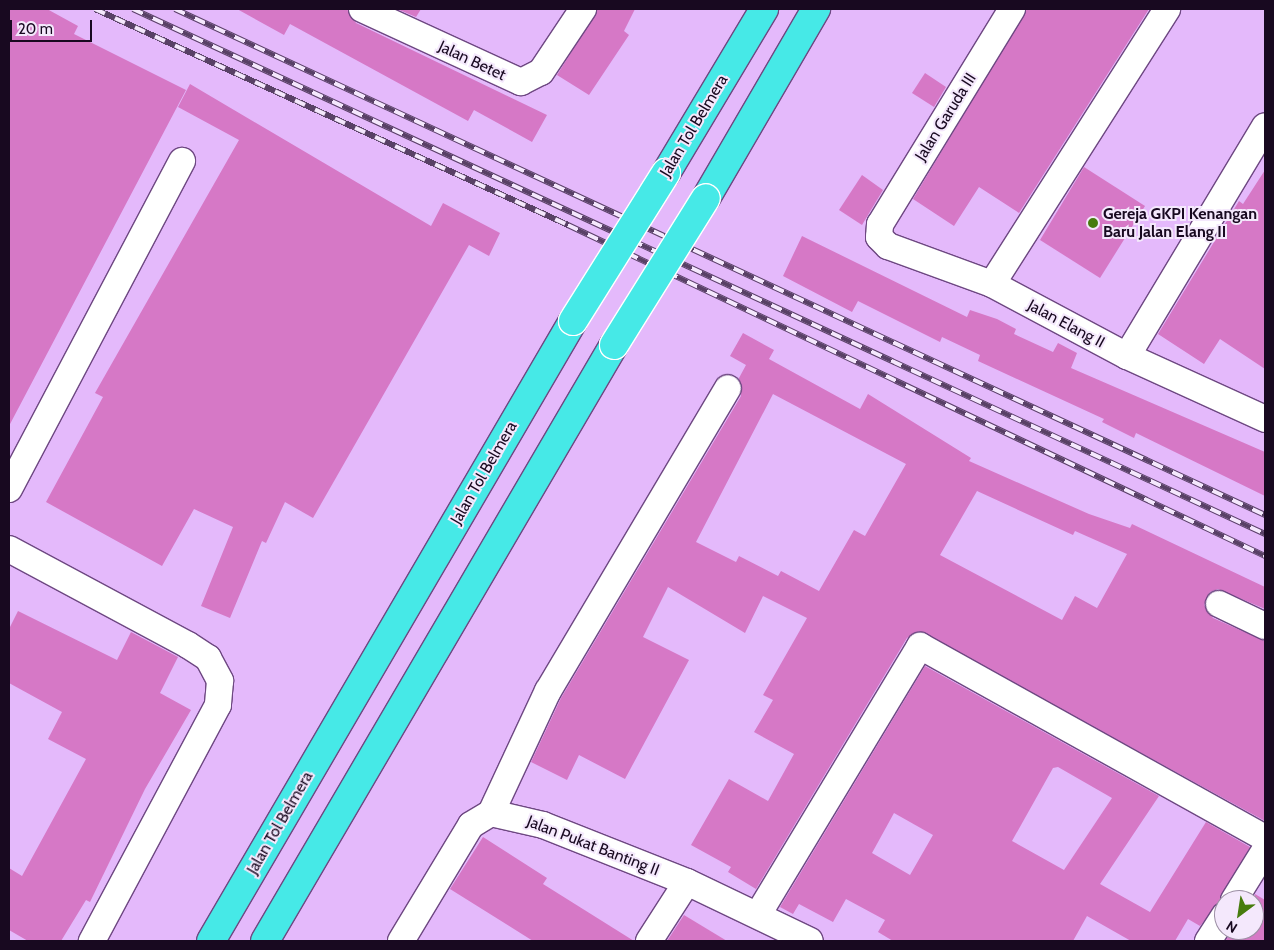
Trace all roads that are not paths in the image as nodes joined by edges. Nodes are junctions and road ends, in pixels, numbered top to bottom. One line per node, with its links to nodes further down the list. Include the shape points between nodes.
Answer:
1 (362, 9): 2 (street, Jalan Betet, via 521,82 541,72)
2 (583, 9)
3 (764, 9): 25 (highway, Jalan Tol Belmera, bridge, via 573,322)
4 (816, 9): 26 (highway, bridge, via 706,198 614,345)
5 (1012, 9): 9 (street, Jalan Garuda III)
6 (1167, 9): 10 (street)
7 (1265, 126): 11 (street)
8 (182, 161): 14 (street)
9 (880, 224): 10 (street, Jalan Elang II, via 879,237 888,246)
10 (992, 284): 11 (street, Jalan Elang II)
11 (1127, 356): 13 (street, Jalan Elang II)
12 (728, 388): 18 (street, via 548,691)
13 (1262, 410)
14 (9, 489)
15 (9, 549): 24 (street, via 188,645 208,658 220,681 218,705)
16 (1219, 604): 17 (street)
17 (1265, 626)
18 (491, 813): 21 (street, Jalan Pukat Banting II, via 543,825); 27 (street, via 471,825)
19 (1265, 838): 23 (street, via 920,646)
20 (1265, 850): 22 (street)
21 (687, 882): 23 (street, Jalan Pukat Banting II); 28 (street)
22 (1240, 890)
23 (759, 913): 29 (street, Jalan Pukat Banting II)
24 (92, 941)
25 (211, 941)
26 (265, 941)
27 (401, 941)
28 (649, 941)
29 (810, 941)

